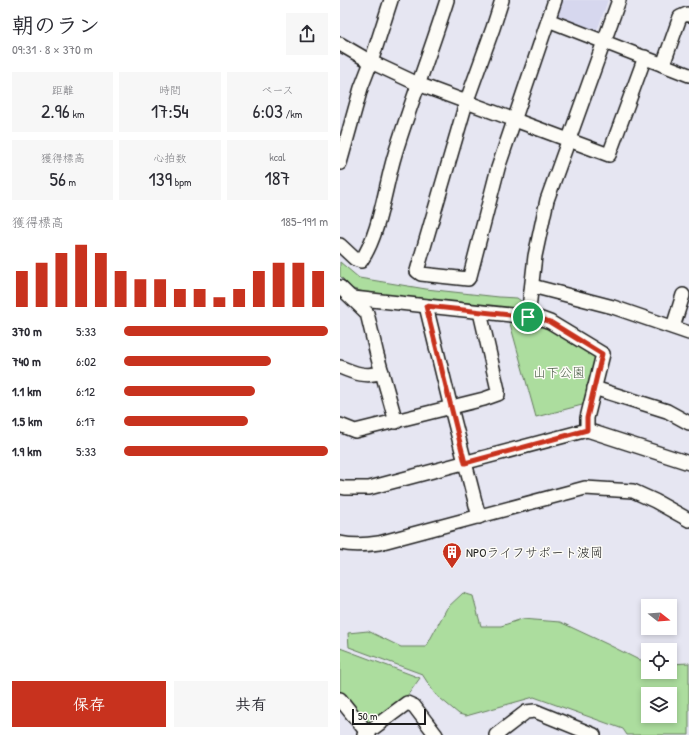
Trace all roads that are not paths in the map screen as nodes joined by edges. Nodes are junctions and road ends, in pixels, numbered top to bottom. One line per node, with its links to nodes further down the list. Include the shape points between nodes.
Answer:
1 (391, 0): 11 (street)
2 (447, 0): 14 (street)
3 (502, 0): 15 (street)
4 (556, 0): 7 (street)
5 (620, 0): 8 (street)
6 (689, 15): 12 (street, via 680,17)
7 (548, 20): 8 (street); 16 (street)
8 (604, 41): 10 (street); 17 (street)
9 (340, 44): 11 (street)
10 (644, 57): 12 (street); 17 (street, via 610,155)
11 (371, 62): 14 (street); 18 (street)
12 (663, 65): 13 (street)
13 (689, 75)
14 (418, 84): 15 (street); 19 (street, via 394,155 373,239 366,254 361,261 355,259)
15 (466, 103): 16 (street); 16 (street, via 417,271 420,274 468,279 470,276 498,168)
16 (514, 120): 17 (street)
17 (568, 140): 20 (street, via 547,200 535,256)
18 (340, 163)
19 (340, 245)
20 (532, 286): 26 (street); 27 (street, via 613,307)
21 (340, 287): 23 (street)
22 (683, 295): 27 (street)
23 (353, 298): 24 (street); 30 (street, via 367,313)
24 (426, 306): 25 (street); 32 (street)
25 (480, 312): 26 (street); 32 (street, via 498,394)
26 (528, 317): 31 (street, via 550,322 602,354)
27 (673, 328): 28 (street)
28 (689, 333)
29 (340, 367): 30 (street, via 365,375)
30 (382, 372): 33 (street)
31 (594, 388): 34 (street, via 667,411); 36 (street)
32 (451, 408): 33 (street); 37 (street)
33 (396, 422): 35 (street, via 355,431)
34 (689, 423)
35 (340, 425)
36 (587, 430): 37 (street); 38 (street)
37 (465, 463): 39 (street, via 369,488 352,489); 40 (street)
38 (689, 463)
39 (340, 486)
40 (479, 517): 41 (street, via 585,488 633,491); 42 (street, via 372,544)
41 (689, 520)
42 (340, 544)
43 (340, 699): 44 (street)
44 (367, 734): 46 (street, via 407,702 414,706)
45 (499, 734): 47 (street, via 526,712 535,711)
46 (436, 735)
47 (594, 735)

